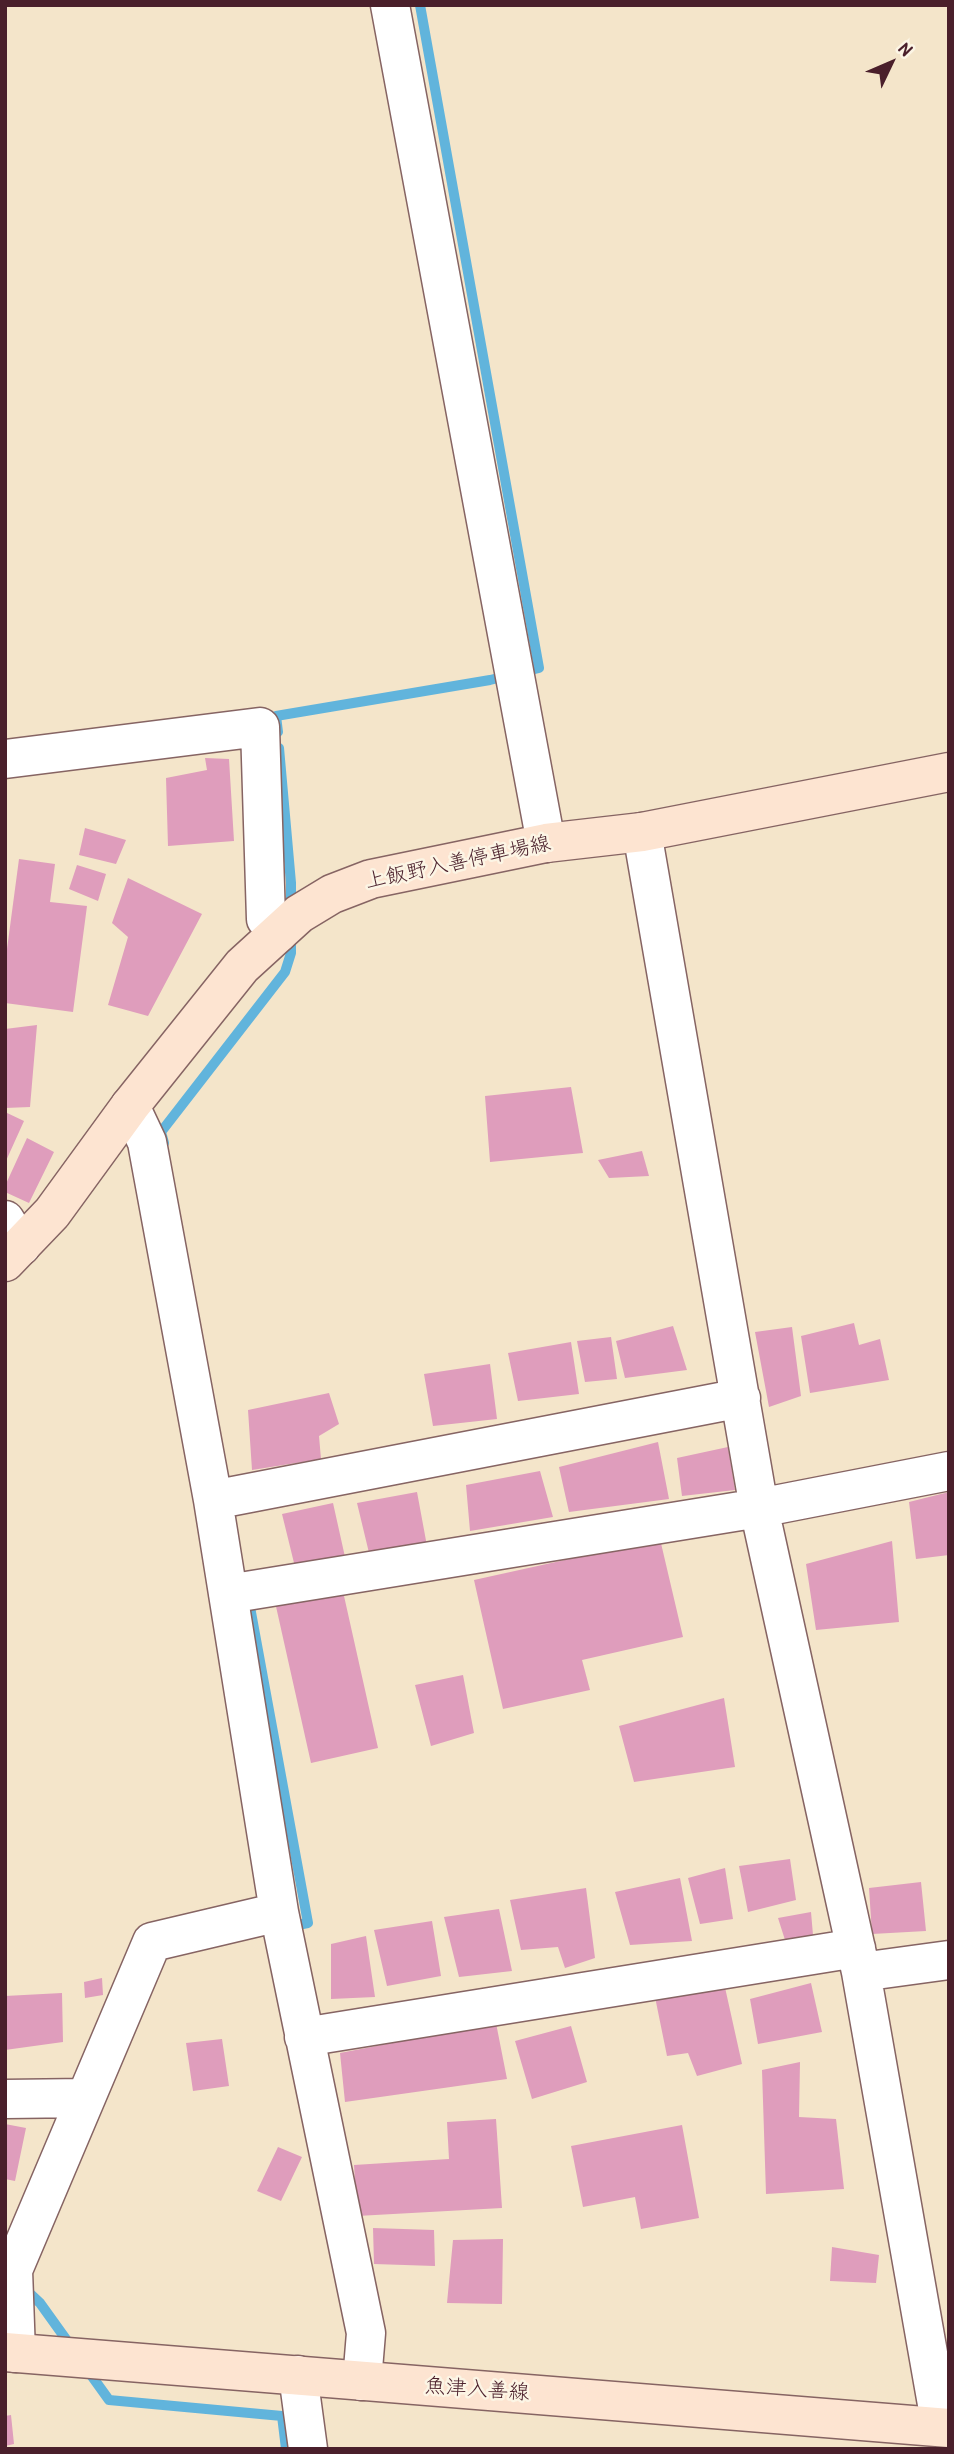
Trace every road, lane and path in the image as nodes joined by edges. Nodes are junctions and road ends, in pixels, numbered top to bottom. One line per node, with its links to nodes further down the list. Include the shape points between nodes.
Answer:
1 (390, 5): 5 (street)
2 (5, 759): 6 (street, via 260,727 266,919)
3 (949, 772): 4 (main road, 上飯野入善停車場線)
4 (642, 832): 5 (main road, 上飯野入善停車場線); 9 (street)
5 (546, 843): 6 (main road, 上飯野入善停車場線, via 371,879 332,894)
6 (278, 933): 7 (main road, 上飯野入善停車場線, via 242,966)
7 (130, 1106): 8 (main road, 上飯野入善停車場線, via 52,1213); 11 (street, via 147,1142)
8 (10, 1242)
9 (741, 1398): 11 (street); 12 (street)
10 (949, 1471): 12 (street)
11 (213, 1500): 13 (street)
12 (759, 1508): 13 (street); 15 (street)
13 (228, 1594): 14 (street)
14 (279, 1912): 17 (street); 18 (street, via 152,1942)
15 (858, 1960): 16 (street); 17 (street); 23 (street)
16 (949, 1960)
17 (304, 2038): 22 (street, via 366,2333)
18 (86, 2098): 19 (street); 20 (street, via 13,2270)
19 (5, 2099)
20 (10, 2352): 21 (main road, 魚津入善線)
21 (298, 2375): 22 (main road, 魚津入善線); 24 (street)
22 (362, 2381): 23 (main road, 魚津入善線)
23 (945, 2427)
24 (308, 2449)

